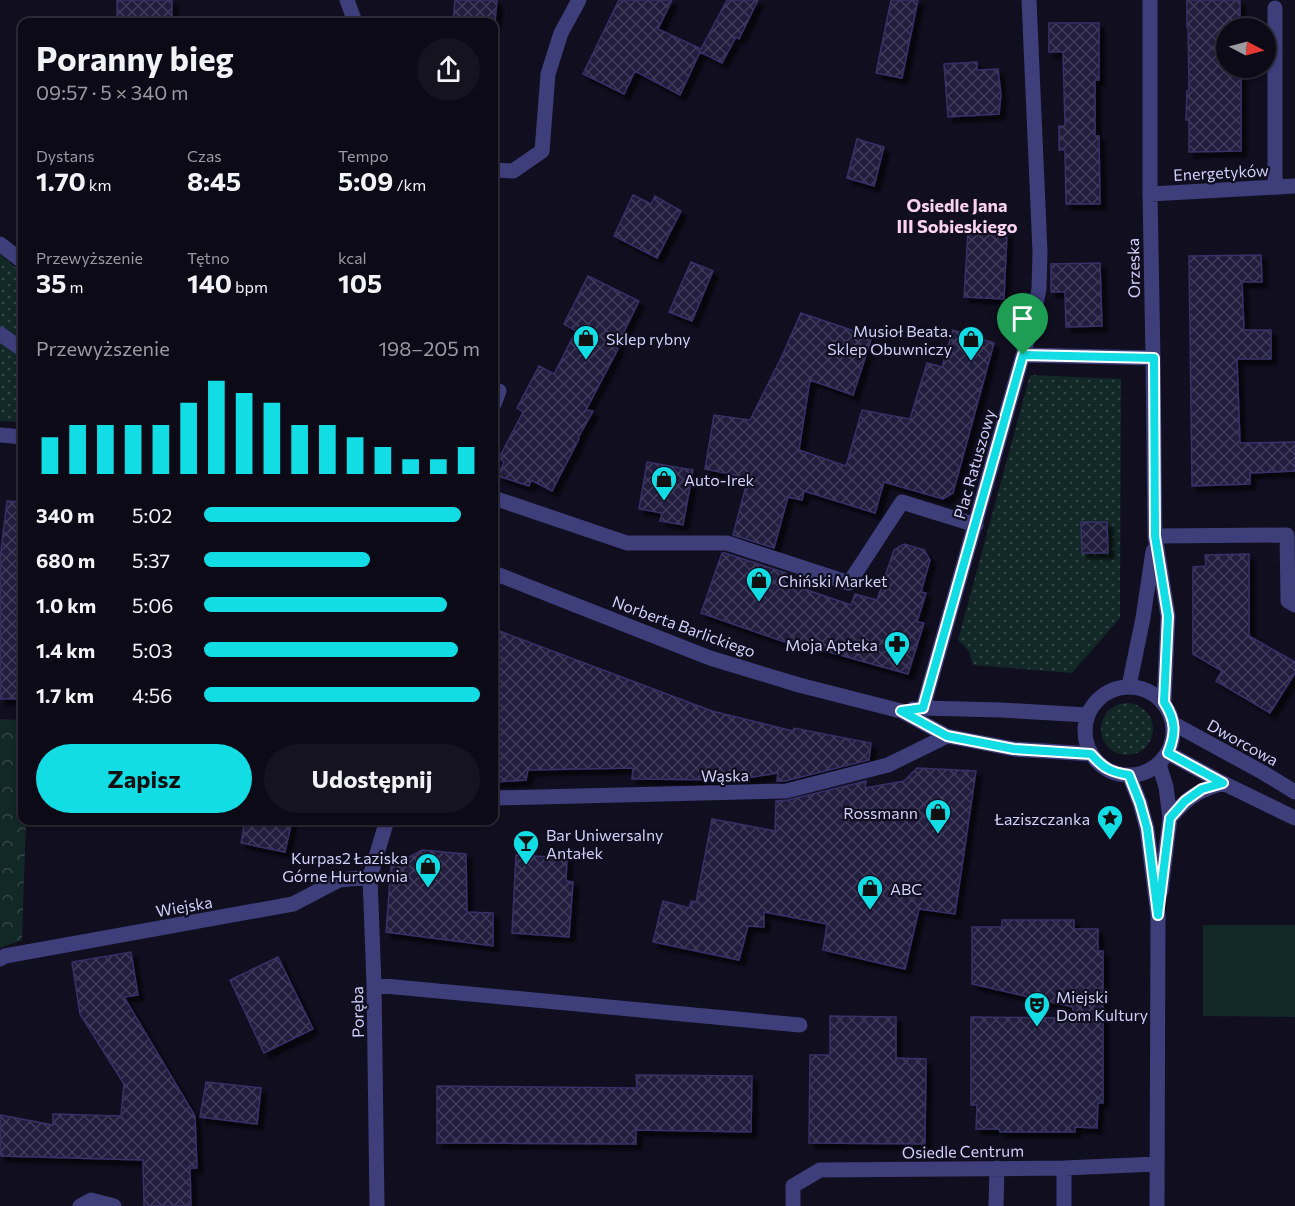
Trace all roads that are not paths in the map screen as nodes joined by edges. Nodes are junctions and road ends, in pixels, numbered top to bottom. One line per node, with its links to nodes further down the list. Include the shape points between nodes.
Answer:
1 (347, 0): 6 (street)
2 (579, 0): 7 (street, via 561,33 548,74 542,151 513,171)
3 (1029, 0): 15 (street, Plac Ratuszowy, via 1040,252 1039,290)
4 (1150, 0): 10 (street, Orzeska)
5 (1275, 8): 9 (street)
6 (354, 18)
7 (498, 170)
8 (1295, 186): 9 (street, Energetyków)
9 (1275, 187): 10 (street, Energetyków)
10 (1150, 194): 16 (street, Orzeska)
11 (0, 244): 12 (street)
12 (18, 258)
13 (0, 334): 14 (street)
14 (18, 347)
15 (1023, 355): 16 (street); 20 (street, Plac Ratuszowy)
16 (1154, 358): 21 (street, Orzeska)
17 (0, 435): 18 (street)
18 (18, 437)
19 (498, 499): 20 (street, via 627,543 727,543 849,583 902,502)
20 (976, 525): 26 (street, Plac Ratuszowy)
21 (1155, 536): 23 (street, via 1287,535 1288,601); 24 (street, Orzeska); 25 (street, Orzeska, via 1168,616)
22 (498, 575): 27 (street, Norberta Barlickiego, via 710,658)
23 (1295, 605)
24 (1129, 686): 25 (street, via 1148,690); 28 (street, via 1111,689 1096,700)
25 (1164, 702): 29 (street)
26 (923, 708): 27 (street, Norberta Barlickiego); 28 (street, Norberta Barlickiego)
27 (901, 711): 30 (street, Norberta Barlickiego)
28 (1087, 715): 31 (street, via 1084,735)
29 (1174, 724): 32 (street, via 1173,739); 35 (street, Dworcowa)
30 (947, 736): 31 (street, Norberta Barlickiego, via 1014,749); 36 (street, Wąska, via 888,765 786,791)
31 (1091, 754): 33 (street, via 1114,773)
32 (1163, 759): 33 (street, via 1145,773); 34 (street); 37 (street)
33 (1129, 775): 41 (street, via 1147,828)
34 (1223, 783): 37 (street, via 1202,789); 38 (street)
35 (1295, 792)
36 (498, 798)
37 (1170, 818): 41 (street)
38 (1295, 818)
39 (386, 825): 40 (street, Poręba)
40 (370, 877): 42 (street, Wiejska, via 339,880 293,904); 43 (street, Poręba)
41 (1158, 915): 45 (street)
42 (0, 959)
43 (374, 985): 44 (street); 50 (street, Poręba)
44 (800, 1025)
45 (1157, 1164): 46 (street, Osiedle Centrum); 54 (street)
46 (1064, 1167): 47 (street, Osiedle Centrum); 53 (street)
47 (997, 1168): 51 (street, Osiedle Centrum, via 820,1170 793,1186); 52 (street)
48 (80, 1206): 49 (street, via 91,1200)
49 (114, 1206)
50 (377, 1206)
51 (793, 1206)
52 (996, 1206)
53 (1064, 1206)
54 (1157, 1206)

